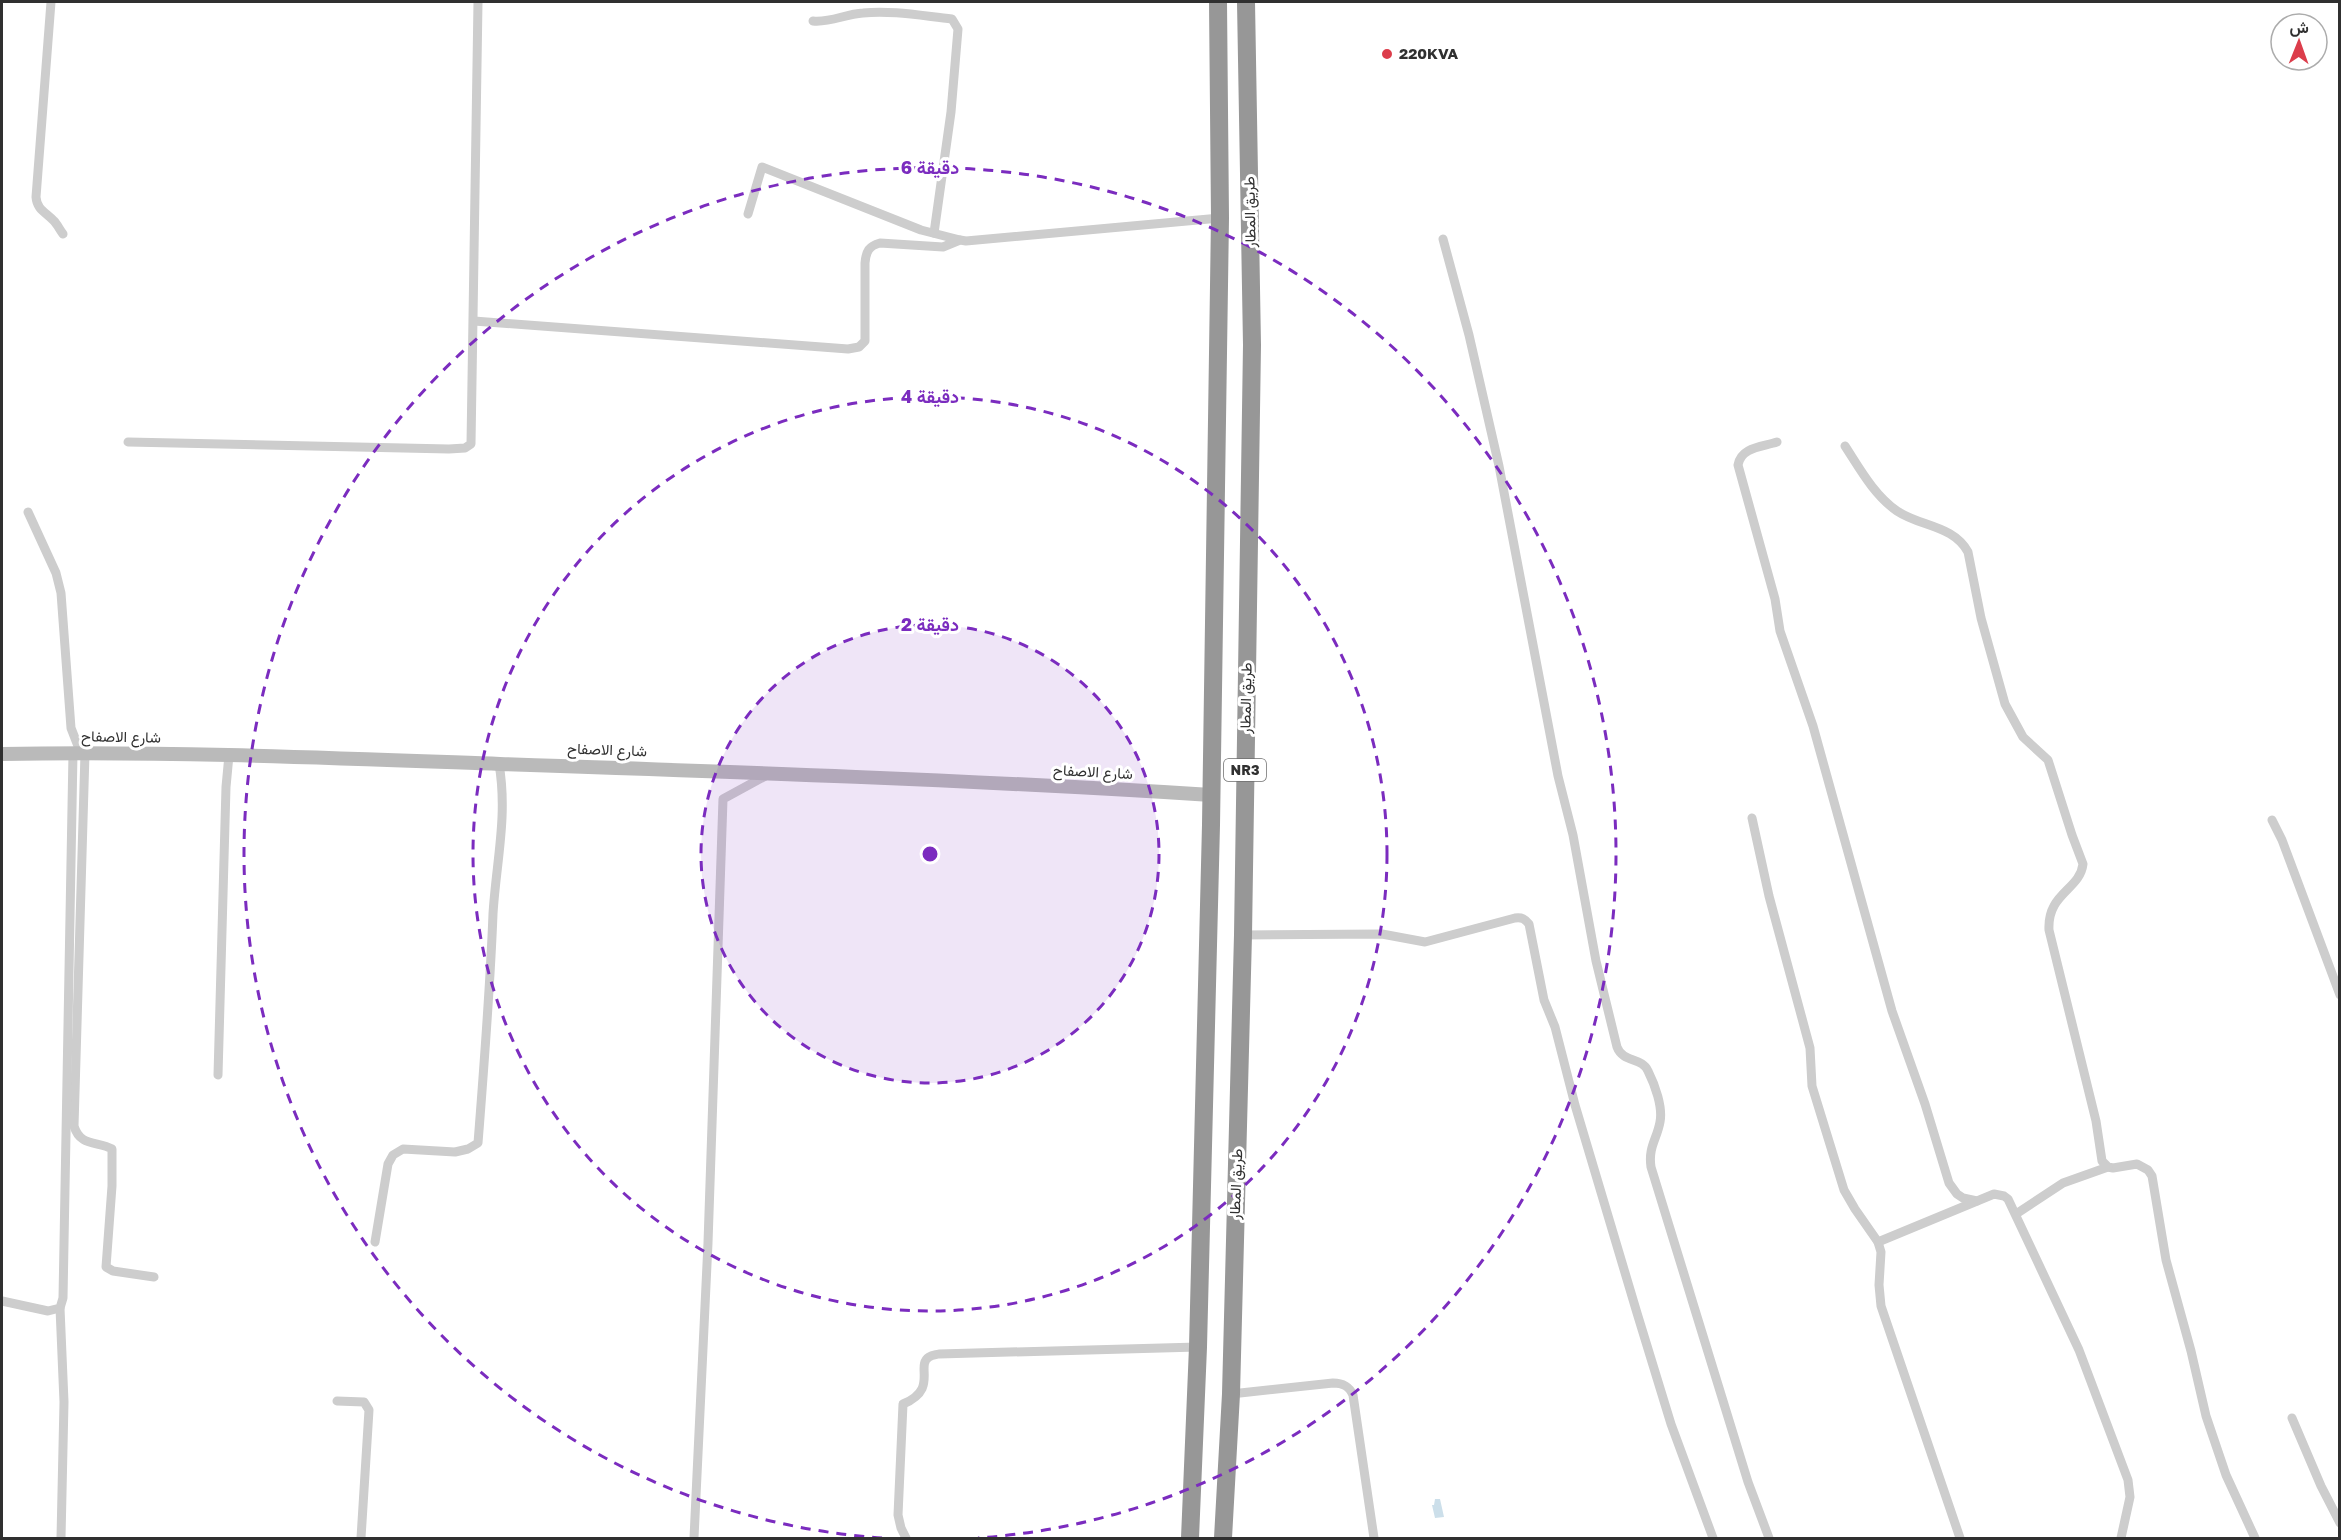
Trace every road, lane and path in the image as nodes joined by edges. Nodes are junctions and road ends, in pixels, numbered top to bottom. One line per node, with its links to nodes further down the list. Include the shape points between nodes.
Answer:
1 (51, 2): 9 (street, via 36,204)
2 (478, 2): 12 (street)
3 (1218, 2): 7 (highway, طريق المطار / NR3)
4 (1246, 2): 25 (highway, طريق المطار / NR3, via 1252,345)
5 (813, 21): 8 (street, via 825,23 840,16 876,13 952,19 958,29)
6 (748, 213): 8 (street, via 762,167)
7 (1221, 218): 11 (street); 22 (highway, طريق المطار / NR3)
8 (934, 233): 11 (street)
9 (63, 234)
10 (1443, 239): 49 (street, via 1499,466 1558,776 1617,1047 1624,1058 1647,1069 1659,1102 1660,1123 1651,1148 1651,1167)
11 (960, 240): 12 (street, via 943,247 880,243 872,246 866,253 865,341 848,349)
12 (474, 321): 13 (street, via 472,441 465,448)
13 (128, 442)
14 (1777, 442): 29 (street, via 1746,451 1738,465 1775,599 1780,631 1819,747 1883,983 1949,1183 1963,1198)
15 (1845, 446): 28 (street, via 1872,487 1890,505 1952,534 1964,545 1971,560 1981,618 2005,704 2023,737 2044,754 2051,766 2083,864 2078,879 2052,907 2049,930 2097,1121 2102,1157)
16 (28, 512): 17 (street, via 61,593 70,728)
17 (79, 753): 18 (street, شارع الاصفاح); 19 (street, شارع الاصفاح); 33 (street, via 74,1126 84,1141 112,1149 106,1267); 35 (street, via 64,1293)
18 (2, 754)
19 (229, 756): 20 (street, شارع الاصفاح); 27 (street)
20 (499, 764): 21 (street, شارع الاصفاح); 31 (street, via 504,791 502,834 478,1143 455,1152 403,1149 393,1155 388,1164)
21 (770, 774): 22 (street, شارع الاصفاح); 43 (street, via 723,799)
22 (1211, 795): 36 (highway, طريق المطار / NR3)
23 (1752, 818): 32 (street, via 1810,1048 1812,1086 1844,1190)
24 (2272, 820): 26 (street, via 2283,840)
25 (1243, 935): 37 (highway, طريق المطار / NR3); 48 (street, via 1382,934 1425,942 1515,918 1527,921 1544,1000 1640,1324)
26 (2340, 995)
27 (218, 1076)
28 (2108, 1167): 30 (street, via 2063,1183); 52 (street, via 2137,1164 2152,1176 2166,1260 2206,1416 2226,1475)
29 (1977, 1201): 30 (street, via 1994,1194 2004,1196); 32 (street)
30 (2016, 1214): 51 (street, via 2079,1350 2128,1480 2129,1505)
31 (375, 1242)
32 (1878, 1242): 50 (street, via 1881,1306)
33 (154, 1277)
34 (2, 1301): 35 (street, via 48,1311)
35 (60, 1308): 41 (street, via 64,1402)
36 (1198, 1347): 44 (street, via 929,1357 925,1362 924,1388 915,1399 903,1404 898,1515); 45 (highway, طريق المطار / NR3)
37 (1231, 1394): 46 (highway, طريق المطار / NR3); 47 (street, via 1333,1383 1349,1388)
38 (337, 1401): 42 (street, via 364,1402 369,1410)
39 (2292, 1418): 40 (street)
40 (2340, 1523)
41 (61, 1539)
42 (362, 1539)
43 (694, 1539)
44 (906, 1539)
45 (1190, 1539)
46 (1223, 1539)
47 (1374, 1539)
48 (1713, 1539)
49 (1769, 1539)
50 (1960, 1539)
51 (2121, 1539)
52 (2255, 1539)

